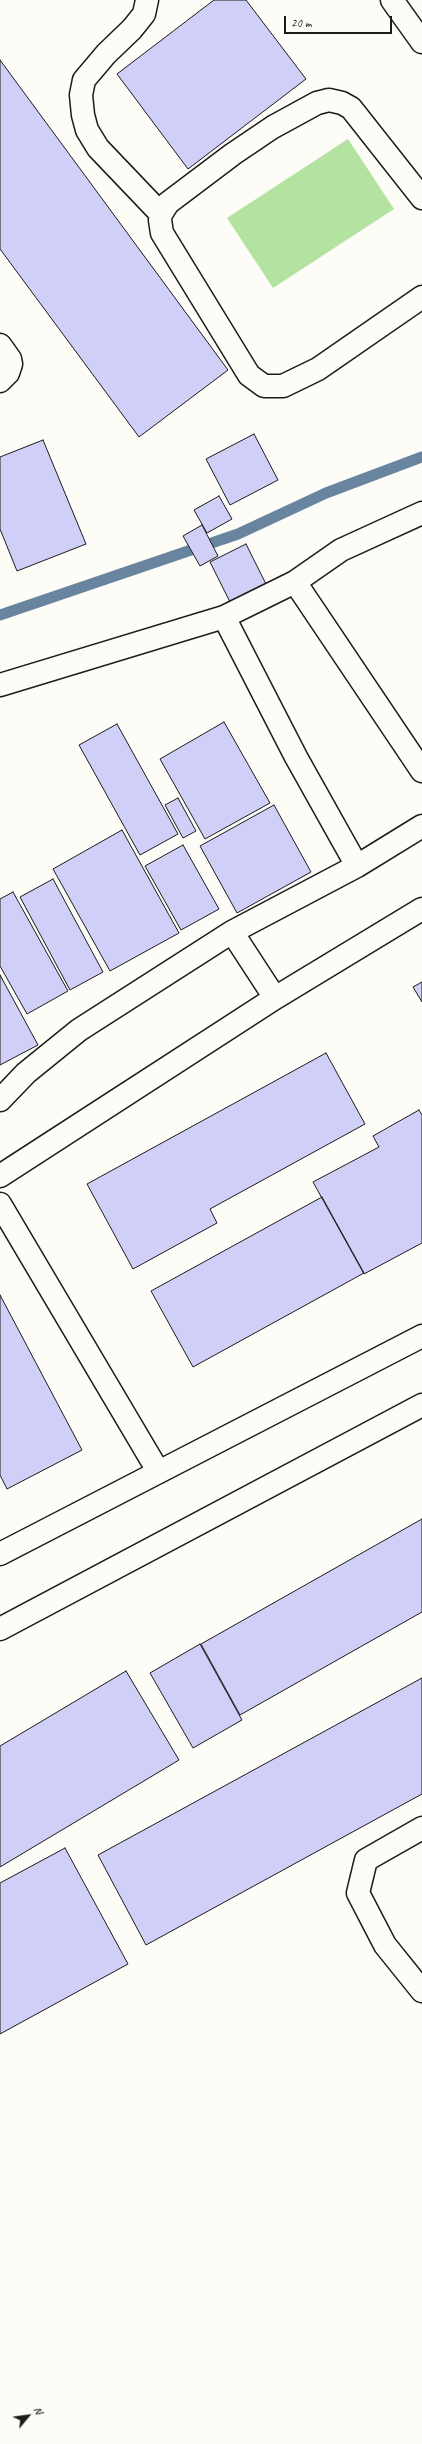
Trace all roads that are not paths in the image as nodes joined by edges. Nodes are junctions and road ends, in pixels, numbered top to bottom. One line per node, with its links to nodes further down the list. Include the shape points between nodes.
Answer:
1 (148, 0): 5 (main road, via 144,14 132,29 84,80 81,95 87,130 98,148)
2 (392, 0): 3 (main road)
3 (422, 42)
4 (422, 198): 5 (main road, via 351,108 329,100 317,103 273,127 239,150 168,203)
5 (161, 214): 6 (main road, via 162,233 249,375 264,386 284,386 318,369)
6 (422, 297)
7 (0, 345): 8 (main road, via 10,358 11,364 8,373)
8 (0, 381)
9 (422, 513): 10 (main road, via 341,550)
10 (295, 582): 11 (main road); 13 (main road)
11 (224, 616): 12 (main road); 15 (main road, via 296,757)
12 (0, 685)
13 (422, 771)
14 (422, 826): 15 (main road)
15 (357, 866): 17 (main road)
16 (422, 909): 18 (main road)
17 (232, 932): 18 (main road); 19 (main road, via 79,1030 26,1074)
18 (275, 998): 20 (main road)
19 (0, 1100)
20 (0, 1176)
21 (0, 1204): 24 (main road)
22 (422, 1336): 24 (main road)
23 (422, 1405): 26 (main road)
24 (158, 1471): 25 (main road)
25 (0, 1554)
26 (0, 1629)
27 (422, 1828): 28 (main road, via 366,1860 358,1893 385,1945)
28 (422, 1991)

